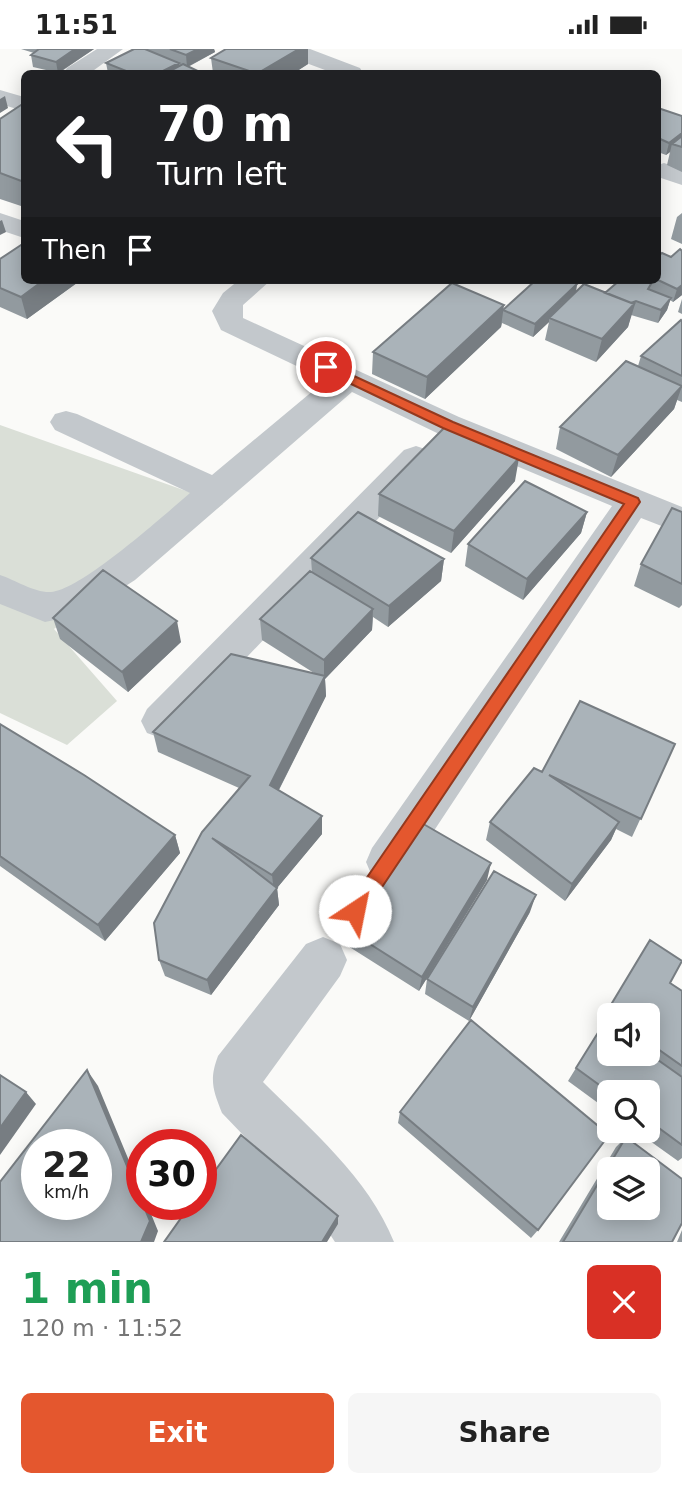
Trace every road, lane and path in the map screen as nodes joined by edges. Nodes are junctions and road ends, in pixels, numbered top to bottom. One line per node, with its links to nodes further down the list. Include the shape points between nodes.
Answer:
1 (112, 49): 3 (street)
2 (290, 49): 4 (street)
3 (84, 70)
4 (344, 70)
5 (0, 97): 6 (street)
6 (19, 111)
7 (0, 221): 8 (street)
8 (21, 229)
9 (252, 284): 10 (street, via 230,302 226,318 232,324)
10 (349, 378): 12 (street); 13 (street)
11 (66, 422): 13 (street)
12 (448, 425): 14 (street); 17 (street)
13 (215, 491): 16 (street, via 122,570 69,604 45,607)
14 (633, 502): 15 (street); 18 (street)
15 (682, 521)
16 (0, 589)
17 (161, 721)
18 (369, 890)
19 (323, 960): 20 (street, via 236,1074 240,1095 331,1188)
20 (368, 1242)

